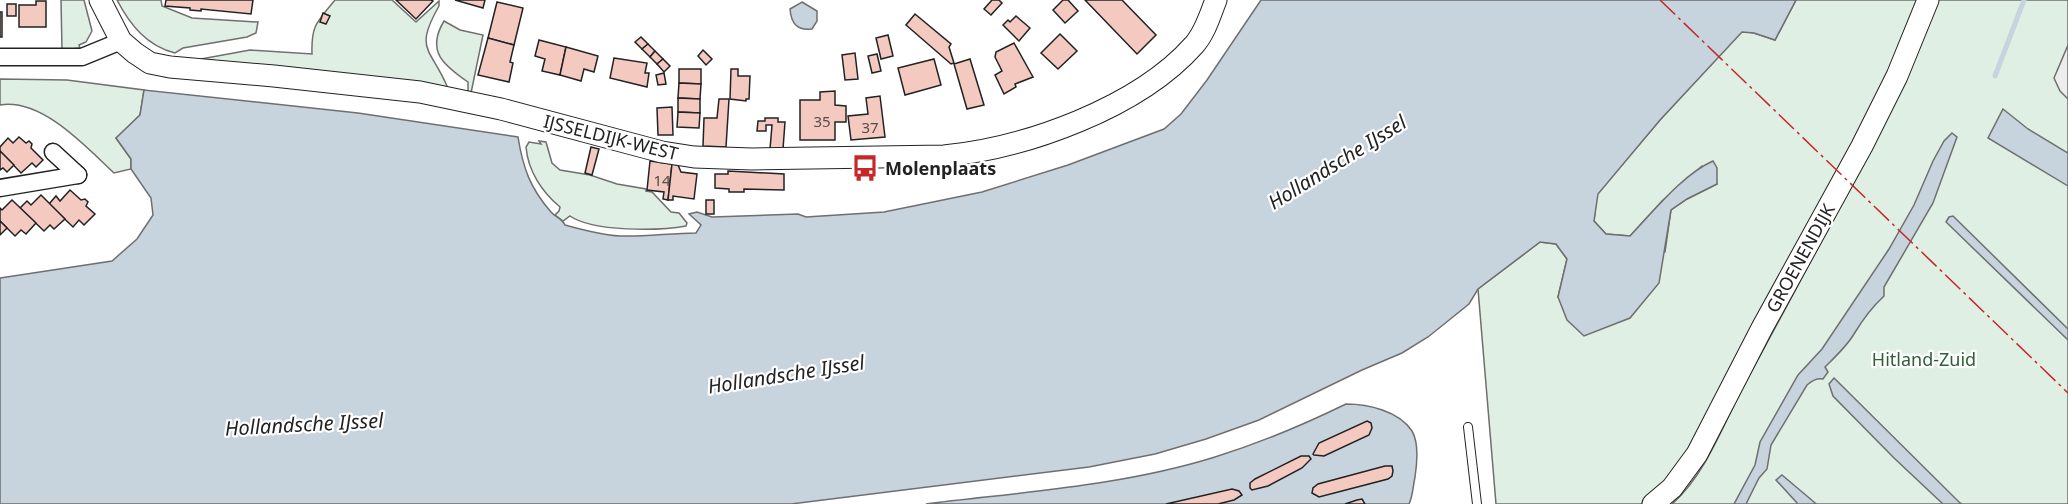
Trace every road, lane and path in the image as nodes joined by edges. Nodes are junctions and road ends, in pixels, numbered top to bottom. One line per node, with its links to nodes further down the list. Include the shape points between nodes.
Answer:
1 (100, 0): 4 (street)
2 (1216, 0): 4 (street, IJSSELDIJK-WEST, via 1196,44 1170,68 1127,96 1051,132 972,153 944,156 680,156 420,92 150,63)
3 (1929, 0): 10 (street, GROENENDIJK, via 1862,146 1696,454 1672,488)
4 (121, 41): 5 (street, via 82,57)
5 (0, 57)
6 (53, 152): 7 (street, via 78,175)
7 (0, 188)
8 (1468, 427): 9 (lane)
9 (1477, 504)
10 (1653, 504)

